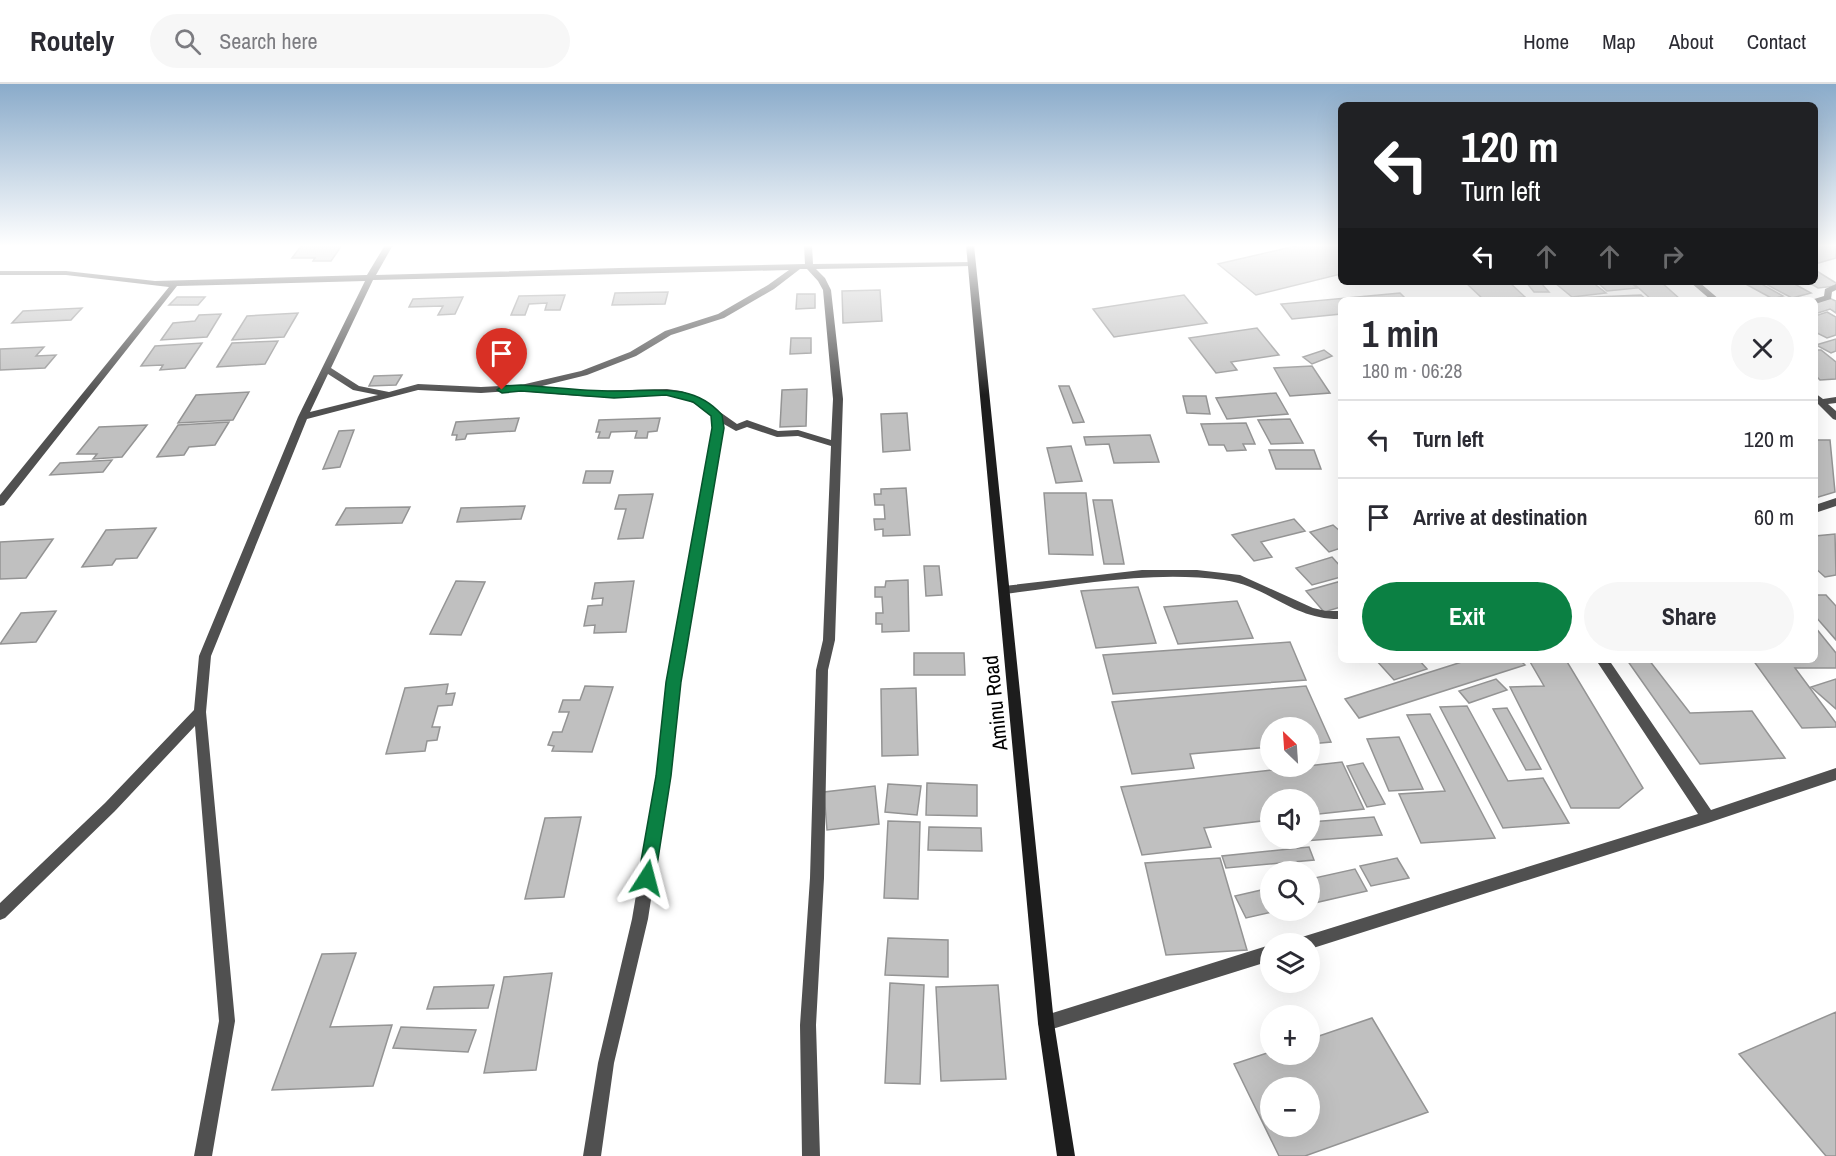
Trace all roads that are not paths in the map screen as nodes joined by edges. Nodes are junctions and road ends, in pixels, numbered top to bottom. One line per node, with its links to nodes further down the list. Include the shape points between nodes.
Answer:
1 (166, 295): 15 (street)
2 (362, 295): 6 (street)
3 (757, 295): 7 (street, via 721,316 668,333 633,354 584,373)
4 (828, 295): 14 (street, via 838,399)
5 (975, 295): 18 (street, Aminu Road)
6 (327, 369): 8 (street, via 356,388); 11 (street)
7 (521, 388): 8 (street, via 418,387); 13 (street, via 592,394 667,392 697,400)
8 (389, 394): 11 (street)
9 (1818, 399): 10 (street); 12 (street)
10 (1836, 400)
11 (303, 417): 21 (street, via 206,656)
12 (1836, 417)
13 (717, 421): 14 (street, via 736,428 747,423 777,434 798,433); 29 (street, via 673,682 663,776 640,919 606,1063)
14 (835, 444): 30 (street, via 830,640 822,670 817,878 808,1025)
15 (0, 502)
16 (1836, 502): 17 (street)
17 (1818, 508)
18 (1004, 590): 19 (street, via 1130,574 1227,576 1311,612); 27 (street, Aminu Road)
19 (1338, 615)
20 (1604, 663): 23 (street)
21 (200, 712): 24 (street, via 110,807); 28 (street, via 227,1021)
22 (1836, 774): 23 (street)
23 (1708, 817): 25 (street)
24 (0, 913)
25 (1320, 938)
26 (1260, 956): 27 (street)
27 (1046, 1023): 31 (street, Aminu Road)
28 (203, 1156)
29 (592, 1156)
30 (811, 1156)
31 (1066, 1156)

